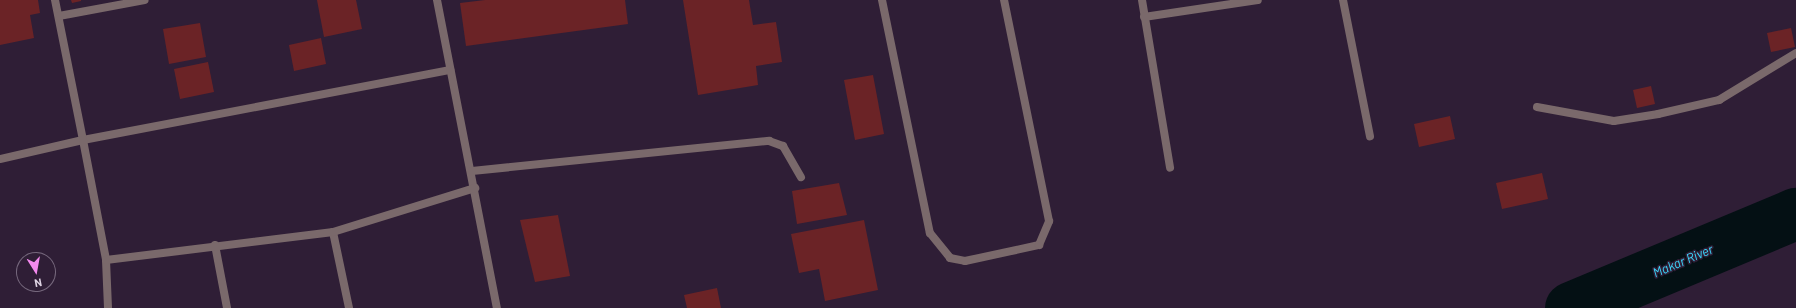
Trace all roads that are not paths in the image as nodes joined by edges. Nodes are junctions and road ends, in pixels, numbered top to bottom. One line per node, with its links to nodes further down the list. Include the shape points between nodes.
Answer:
1 (55, 0): 9 (street)
2 (145, 0): 9 (street)
3 (437, 0): 12 (street)
4 (882, 0): 5 (street, via 930,233 950,258 965,261 1039,245 1049,221)
5 (1004, 0)
6 (1142, 0): 10 (street)
7 (1258, 0): 10 (street)
8 (1343, 0): 14 (street)
9 (59, 16): 15 (street)
10 (1144, 17): 17 (street)
11 (1796, 53): 13 (street, via 1719,100 1658,114 1614,121)
12 (450, 70): 15 (street); 18 (street)
13 (1537, 106)
14 (1370, 136)
15 (83, 140): 16 (street); 23 (street)
16 (0, 159)
17 (1170, 168)
18 (472, 171): 19 (street, via 769,141 783,146); 20 (street)
19 (801, 177)
20 (475, 188): 21 (street); 27 (street)
21 (333, 232): 22 (street); 26 (street)
22 (215, 245): 23 (street); 25 (street)
23 (106, 260): 24 (street)
24 (108, 308)
25 (227, 308)
26 (349, 308)
27 (497, 308)

